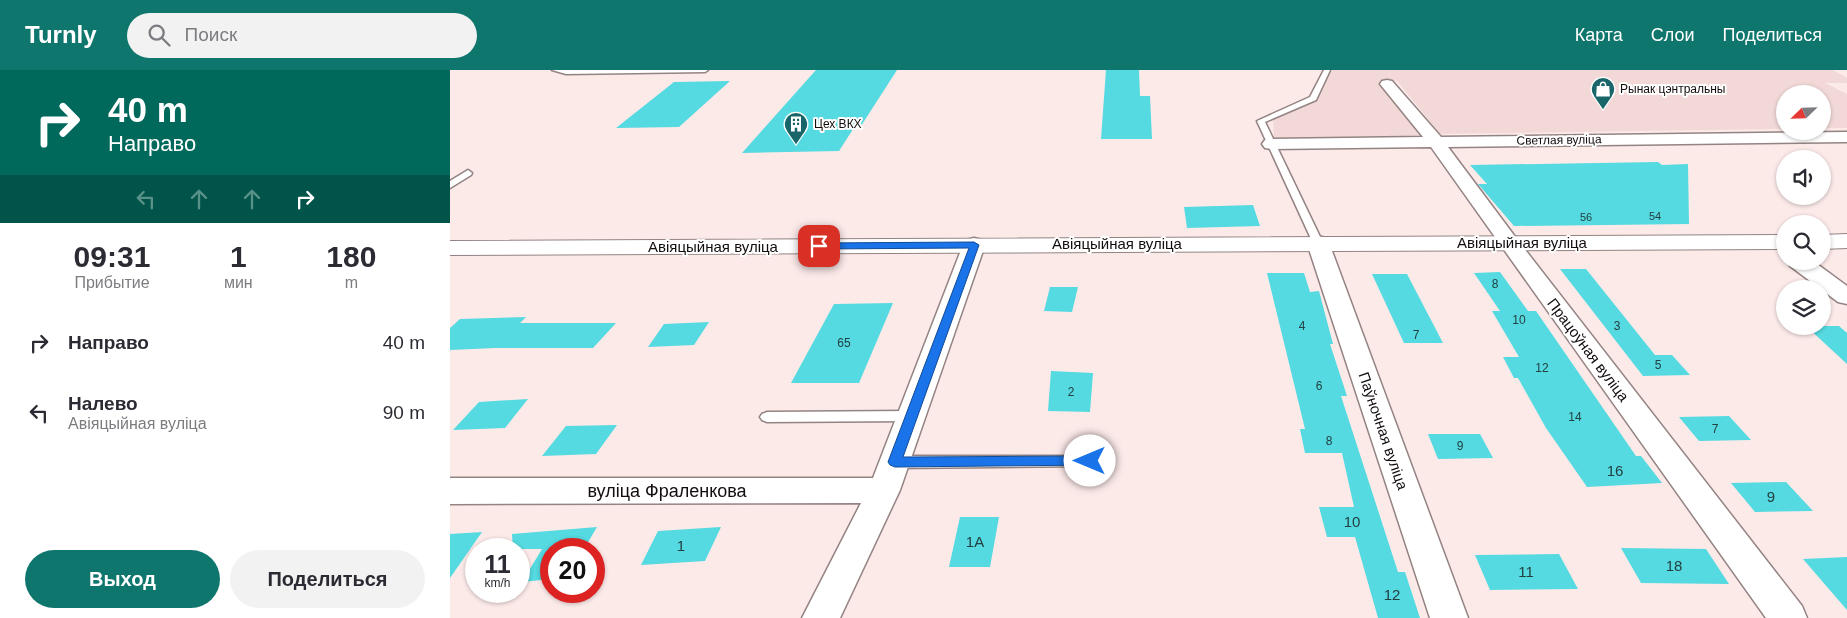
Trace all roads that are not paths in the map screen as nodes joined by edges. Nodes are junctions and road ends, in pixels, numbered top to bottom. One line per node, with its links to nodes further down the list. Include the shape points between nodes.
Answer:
1 (555, 70): 2 (lane)
2 (705, 70)
3 (1327, 70): 7 (lane, via 1313,98 1261,121)
4 (1387, 84): 6 (street, Працоўная вуліца)
5 (1847, 137): 6 (street, Светлая вуліца)
6 (1435, 141): 7 (street, Светлая вуліца); 13 (street, Працоўная вуліца)
7 (1271, 144): 12 (lane)
8 (468, 173): 9 (lane)
9 (450, 185)
10 (1847, 241): 11 (street)
11 (1831, 242)
12 (1318, 243): 13 (street, Авіяцыйная вуліца); 14 (street, Авіяцыйная вуліца); 25 (street, Паўночная вуліца)
13 (1508, 243): 15 (street, Авіяцыйная вуліца); 26 (street, Працоўная вуліца)
14 (974, 245): 16 (street, Авіяцыйная вуліца); 19 (street)
15 (1776, 245)
16 (450, 248)
17 (1810, 270): 18 (street)
18 (1847, 297)
19 (912, 416): 20 (lane); 22 (street)
20 (767, 418)
21 (1090, 461): 22 (lane)
22 (889, 476): 23 (street, вуліца Фраленкова); 24 (street)
23 (450, 491)
24 (821, 618)
25 (1449, 618)
26 (1788, 618)

